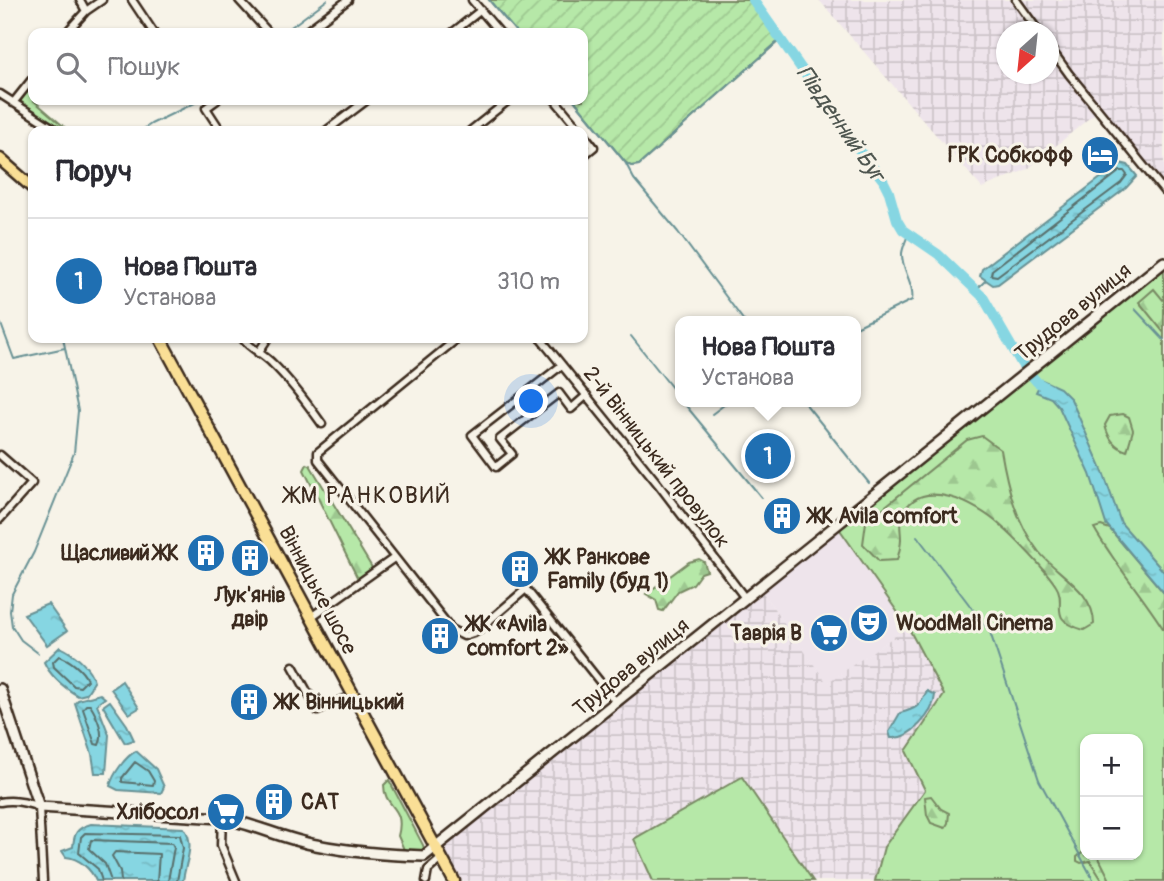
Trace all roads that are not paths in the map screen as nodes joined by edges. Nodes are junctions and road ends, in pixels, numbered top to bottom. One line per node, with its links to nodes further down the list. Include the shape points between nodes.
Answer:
1 (80, 0): 9 (street)
2 (102, 0): 9 (street)
3 (132, 0): 12 (street)
4 (240, 0): 13 (street)
5 (348, 0): 14 (street)
6 (472, 0): 8 (street)
7 (1016, 0): 10 (street)
8 (481, 10): 15 (street); 16 (street)
9 (86, 11): 11 (street)
10 (1031, 21)
11 (71, 28)
12 (150, 28)
13 (265, 28)
14 (311, 28)
15 (458, 28)
16 (496, 28)
17 (1059, 60): 32 (street)
18 (28, 84): 20 (street)
19 (0, 94): 20 (street)
20 (13, 103): 25 (street)
21 (210, 105): 26 (street, via 206,108)
22 (360, 105): 27 (street)
23 (503, 105): 28 (street)
24 (559, 105): 29 (street)
25 (50, 126)
26 (218, 126)
27 (333, 126)
28 (476, 126)
29 (577, 126)
30 (0, 159): 31 (main road)
31 (28, 184)
32 (1164, 191)
33 (1164, 262): 46 (main road, Трудова вулиця)
34 (163, 343): 47 (main road, Вінницьке шосе)
35 (246, 343): 39 (street)
36 (265, 343): 39 (street)
37 (452, 343): 45 (street, via 316,457)
38 (544, 343): 40 (street, 2-й Вінницький провулок)
39 (258, 353): 42 (street, via 296,388)
40 (562, 365): 41 (street, 2-й Вінницький провулок); 41 (street, via 472,435 496,467 512,454 500,439 559,393 571,409)
41 (587, 395): 46 (street, 2-й Вінницький провулок)
42 (323, 424)
43 (0, 455): 44 (street, via 32,483)
44 (0, 519)
45 (394, 558): 47 (street); 51 (street, via 452,631 464,636 476,632 526,589)
46 (745, 598): 51 (main road, Трудова вулиця)
47 (312, 617): 50 (main road, Вінницьке шосе)
48 (293, 666): 54 (street, via 318,711)
49 (0, 689): 53 (main road)
50 (354, 696): 52 (street); 58 (main road, Вінницьке шосе)
51 (615, 702): 58 (main road, Трудова вулиця)
52 (330, 704)
53 (3, 706): 56 (main road)
54 (321, 709)
55 (0, 802): 56 (street)
56 (39, 807): 57 (main road, Трудова вулиця); 60 (street)
57 (222, 818): 58 (main road, Трудова вулиця, via 315,845 424,856); 61 (street, via 223,855)
58 (436, 846): 59 (main road, Вінницьке шосе)
59 (442, 858): 62 (street, via 428,870); 63 (main road, Вінницьке шосе)
60 (43, 881)
61 (236, 881)
62 (426, 881)
63 (454, 881)

